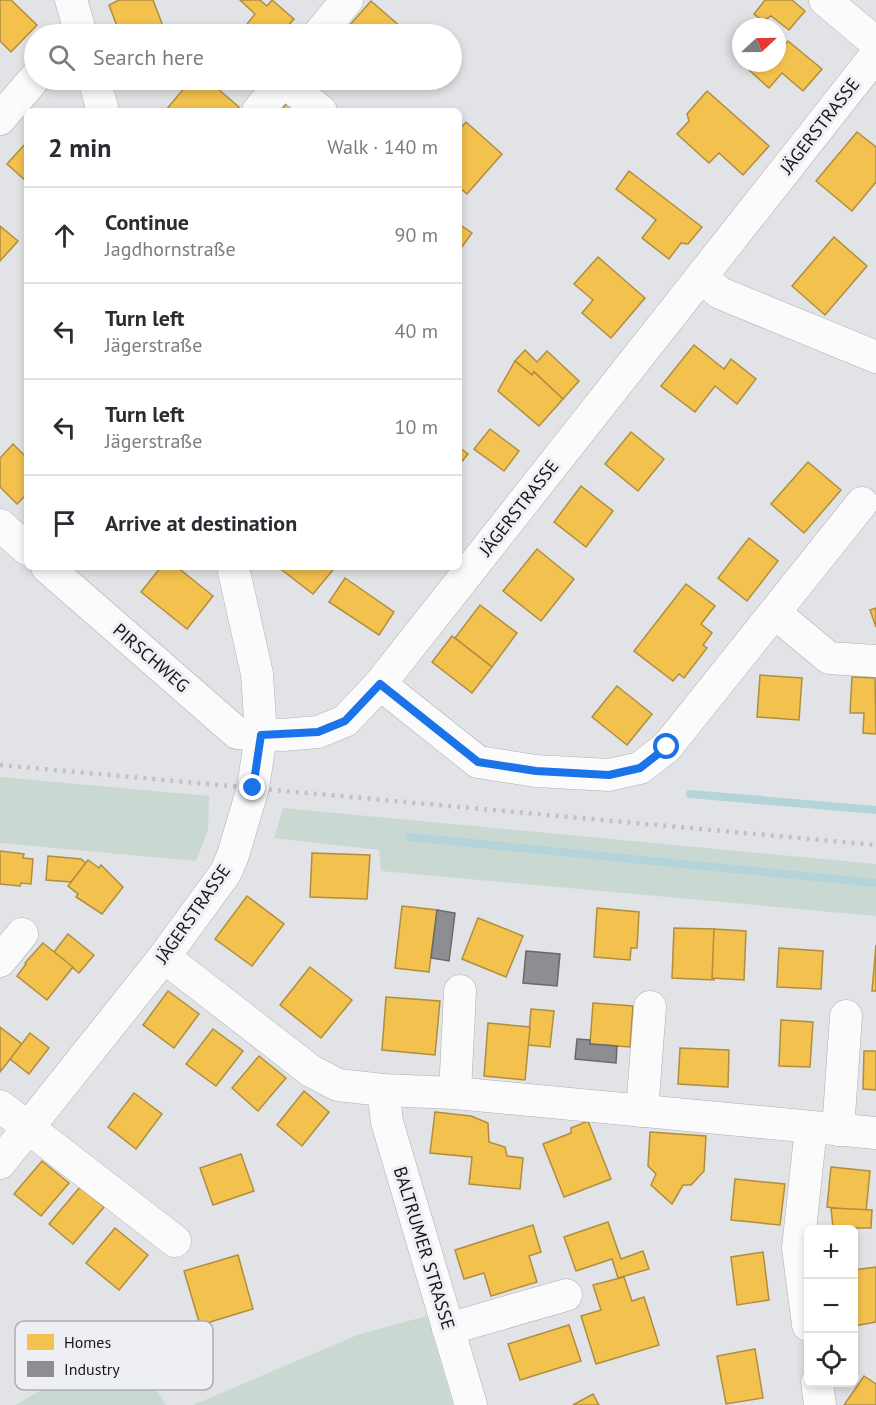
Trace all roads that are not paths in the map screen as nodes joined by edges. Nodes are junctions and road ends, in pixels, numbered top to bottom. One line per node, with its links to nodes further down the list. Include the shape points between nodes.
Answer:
1 (71, 0): 4 (street)
2 (347, 0): 5 (street)
3 (825, 0): 6 (street)
4 (78, 24)
5 (328, 24)
6 (876, 44)
7 (876, 55): 16 (street, JÄGERSTRASSE)
8 (25, 90): 15 (street)
9 (97, 90): 12 (street)
10 (275, 90): 13 (street)
11 (295, 90): 14 (street)
12 (102, 108)
13 (260, 108)
14 (317, 108)
15 (0, 119)
16 (701, 276): 17 (street, via 720,293); 25 (street, JÄGERSTRASSE)
17 (876, 357)
18 (862, 503): 23 (street)
19 (0, 525): 20 (street)
20 (24, 546)
21 (51, 570): 26 (street, PIRSCHWEG, via 237,733)
22 (234, 570): 26 (street, via 257,674)
23 (775, 613): 24 (street, via 830,657); 25 (street, via 667,747 640,768 609,775 536,771 478,762)
24 (876, 661)
25 (380, 684): 26 (street, JÄGERSTRASSE, via 345,721 318,732)
26 (261, 735): 28 (street, JÄGERSTRASSE, via 253,788 226,872)
27 (22, 934): 29 (street)
28 (164, 957): 33 (street, via 311,1071 338,1085); 37 (street, JÄGERSTRASSE)
29 (0, 962)
30 (460, 991): 34 (street)
31 (650, 1007): 36 (street)
32 (846, 1016): 38 (street)
33 (383, 1090): 34 (street); 44 (street, BALTRUMER STRASSE, via 387,1122)
34 (455, 1093): 36 (street)
35 (0, 1106): 37 (street)
36 (642, 1111): 38 (street)
37 (28, 1129): 40 (street, JÄGERSTRASSE); 41 (street)
38 (824, 1129): 39 (street); 42 (street, via 798,1248)
39 (876, 1133)
40 (0, 1163)
41 (176, 1241)
42 (804, 1294)
43 (566, 1295): 44 (street)
44 (448, 1329): 46 (street, BALTRUMER STRASSE)
45 (818, 1387): 47 (street)
46 (471, 1405)
47 (820, 1405)

